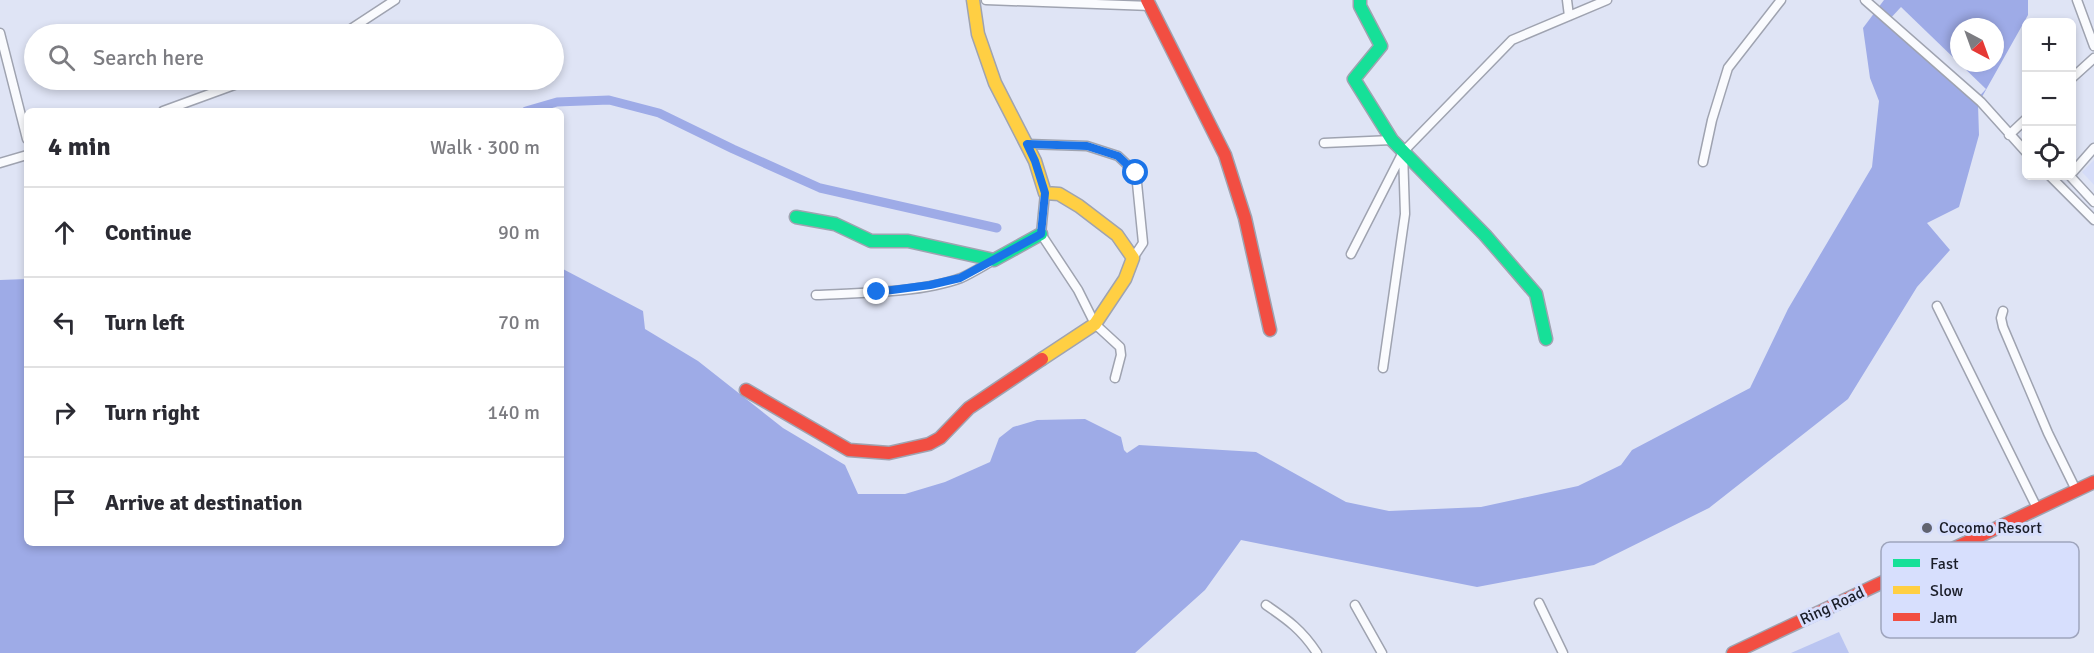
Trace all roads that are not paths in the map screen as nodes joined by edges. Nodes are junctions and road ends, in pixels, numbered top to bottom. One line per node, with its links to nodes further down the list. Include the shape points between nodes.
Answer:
1 (395, 0): 12 (street)
2 (973, 0): 24 (street, via 978,34 995,83)
3 (986, 0): 10 (street)
4 (1360, 0): 22 (street, via 1380,46 1354,79)
5 (1567, 0): 11 (street)
6 (1607, 0): 11 (street)
7 (1781, 0): 29 (street, via 1728,68)
8 (1865, 0): 21 (street, via 1981,102)
9 (2077, 0): 14 (street)
10 (1149, 3): 48 (street, via 1225,155 1245,218)
11 (1569, 16): 27 (street, via 1512,40)
12 (358, 24)
13 (0, 33): 20 (street)
14 (2094, 46)
15 (2094, 58): 16 (street)
16 (2076, 74)
17 (221, 90): 18 (street)
18 (171, 108)
19 (2022, 123): 21 (street)
20 (24, 127)
21 (2009, 135): 25 (street)
22 (1392, 140): 23 (street); 27 (street)
23 (1324, 143)
24 (1027, 144): 36 (street); 42 (street, via 1087,146 1118,156 1136,173 1143,243)
25 (2022, 148)
26 (2094, 148): 31 (street)
27 (1403, 152): 41 (street); 49 (street, via 1485,235 1536,294); 50 (street, via 1406,214)
28 (24, 156): 30 (street)
29 (1703, 162)
30 (0, 163)
31 (2076, 168)
32 (2054, 180): 35 (street)
33 (2074, 180): 34 (street)
34 (2076, 184): 35 (street); 37 (street)
35 (2066, 192): 39 (street)
36 (1045, 193): 40 (street); 42 (street, via 1059,194 1088,213 1117,235)
37 (2094, 202)
38 (796, 217): 43 (street, via 835,224 871,241 908,241)
39 (2094, 220)
40 (1041, 234): 43 (street); 47 (street)
41 (1351, 254)
42 (1133, 258): 47 (street, via 1125,279)
43 (994, 260): 44 (street, via 960,278 930,285)
44 (816, 295)
45 (1937, 306): 55 (street)
46 (2003, 311): 54 (street, via 2003,327)
47 (1095, 324): 51 (street, via 1120,347); 52 (street, via 969,408 940,438 890,453 849,450)
48 (1270, 330)
49 (1546, 339)
50 (1383, 368)
51 (1115, 378)
52 (746, 390)
53 (2094, 482): 54 (street, Ring Road)
54 (2076, 490): 55 (street, Ring Road)
55 (2037, 508): 56 (street, Ring Road)
56 (1966, 542)
57 (1881, 582): 64 (street, Ring Road)
58 (1539, 603): 63 (street)
59 (1266, 605): 61 (street, via 1292,622)
60 (1355, 605): 62 (street)
61 (1317, 653)
62 (1382, 653)
63 (1563, 653)
64 (1733, 653)

